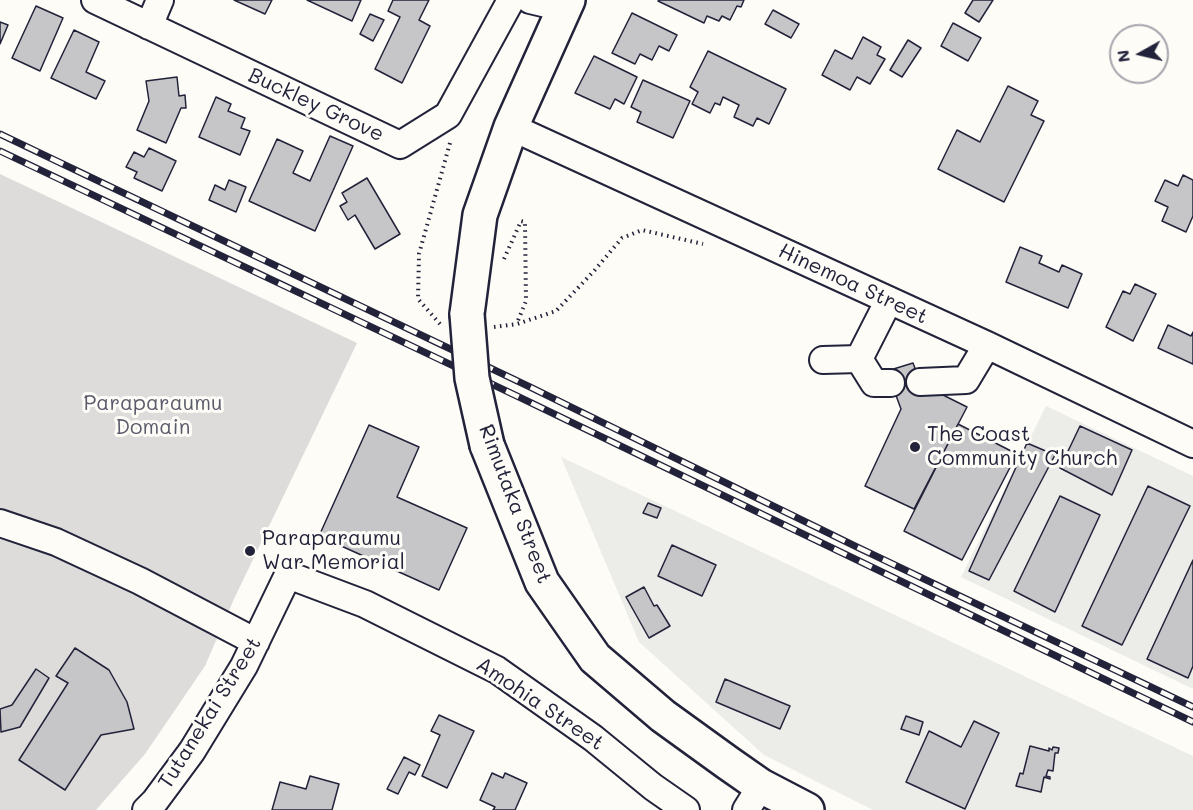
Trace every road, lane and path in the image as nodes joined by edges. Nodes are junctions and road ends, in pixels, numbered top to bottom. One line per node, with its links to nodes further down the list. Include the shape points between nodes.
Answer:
1 (95, 0): 6 (street, Buckley Grove)
2 (160, 0): 6 (street)
3 (511, 0): 7 (street, Buckley Grove)
4 (530, 0): 5 (street)
5 (566, 4): 8 (main road, Rimutaka Street)
6 (149, 26): 7 (street, Buckley Grove, via 400,145)
7 (448, 115): 12 (path, via 450,143 419,254 418,299 438,323)
8 (511, 127): 11 (street, Hinemoa Street); 12 (main road, Rimutaka Street, via 480,215)
9 (712, 246): 13 (path, via 642,230 622,238 556,311)
10 (503, 262): 13 (path, via 521,221 525,222 526,301)
11 (889, 300): 14 (street, Hinemoa Street); 15 (street)
12 (467, 323): 13 (path); 23 (main road, Rimutaka Street, bridge, via 472,378 487,445 542,582 595,658)
13 (517, 324)
14 (987, 345): 18 (street, via 966,380); 19 (street, Hinemoa Street)
15 (859, 359): 16 (street); 17 (street, via 874,383)
16 (823, 360)
17 (891, 382)
18 (920, 382)
19 (1193, 444)
20 (0, 523): 22 (street, via 56,542 140,581)
21 (317, 586): 22 (street, Tutanekai Street, via 288,575); 25 (street, Amohia Street, via 365,604 497,670)
22 (256, 642): 24 (street, Tutanekai Street, via 192,751)
23 (754, 798): 26 (main road)
24 (146, 810)
25 (686, 810)
26 (807, 810)

